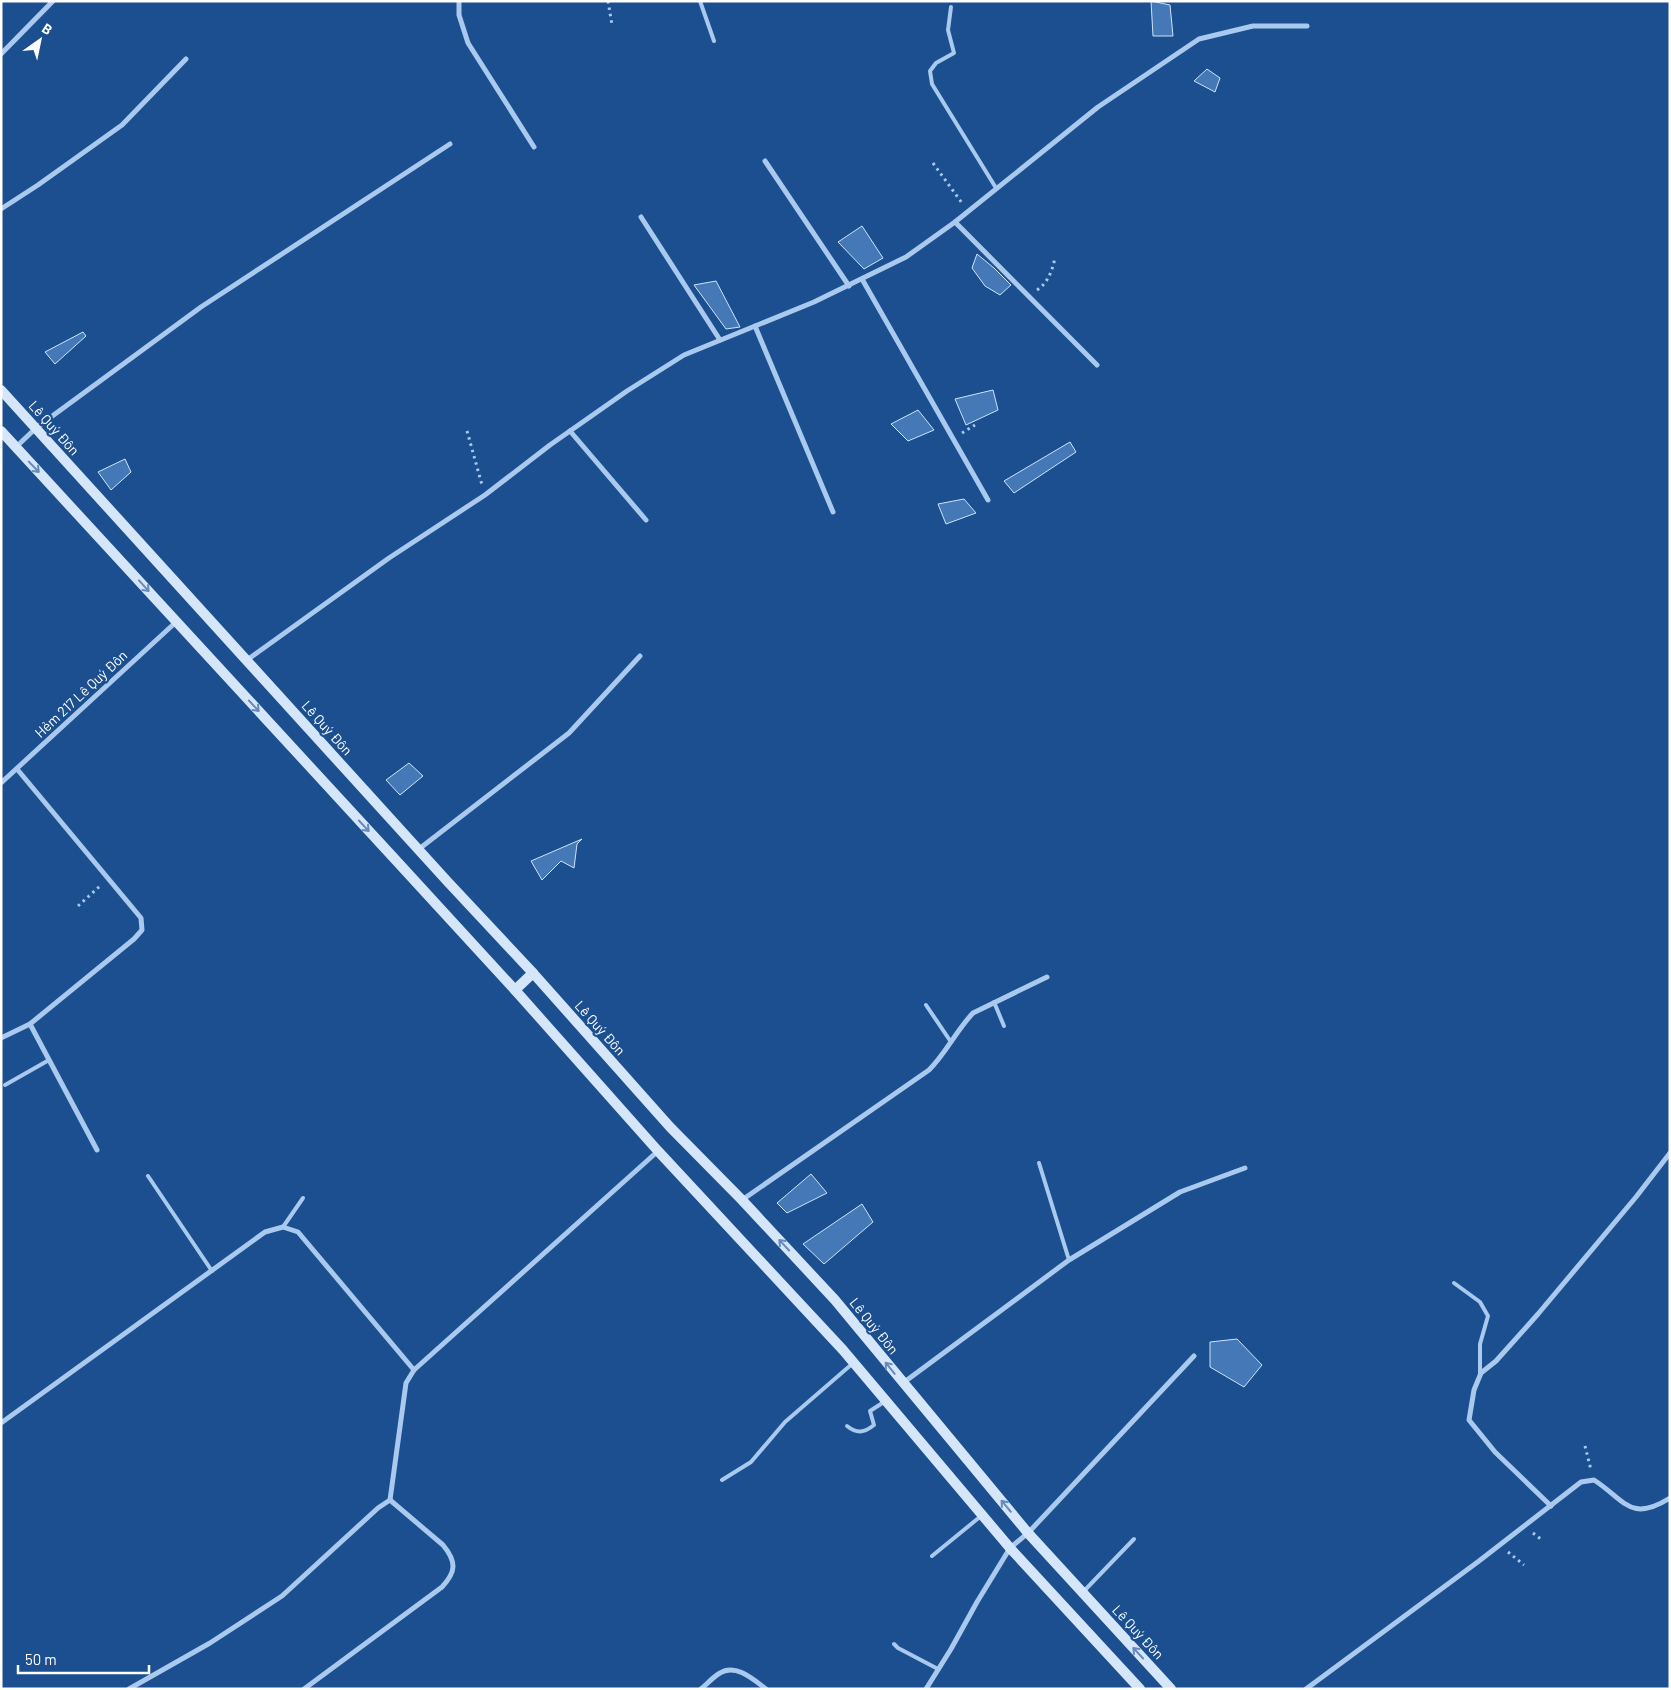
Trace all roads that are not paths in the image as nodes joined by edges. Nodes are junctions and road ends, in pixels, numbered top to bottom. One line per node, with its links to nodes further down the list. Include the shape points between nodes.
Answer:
1 (53, 1): 7 (street)
2 (459, 1): 10 (street, via 459,15 468,43)
3 (700, 1): 6 (lane)
4 (951, 7): 12 (lane, via 948,30 954,52 936,63 930,71 932,84)
5 (1307, 26): 12 (street, via 1253,26 1199,39 1098,106)
6 (714, 41)
7 (1, 54)
8 (186, 60): 13 (street, via 122,125)
9 (450, 144): 22 (street, via 201,307)
10 (534, 147)
11 (765, 161): 17 (street)
12 (996, 188): 15 (street)
13 (1, 210)
14 (641, 217): 19 (street)
15 (955, 222): 16 (street, via 906,257); 20 (street)
16 (862, 279): 17 (street); 26 (street)
17 (849, 286): 18 (street)
18 (755, 326): 19 (street); 27 (street)
19 (720, 340): 24 (street, via 684,355)
20 (1097, 365)
21 (1, 390): 22 (main road, Lê Quý Đôn)
22 (36, 428): 25 (street); 31 (main road, Lê Quý Đôn)
23 (1, 431): 25 (main road)
24 (570, 431): 28 (street); 31 (street, via 485,495 389,558)
25 (16, 447): 29 (main road, one-way to 29)
26 (988, 500)
27 (833, 512)
28 (646, 520)
29 (176, 622): 32 (street, Hẻm 217 Lê Quý Đôn); 37 (main road, one-way to 37)
30 (640, 656): 34 (street, via 569,733)
31 (247, 660): 34 (main road, Lê Quý Đôn)
32 (17, 769): 33 (street, Hẻm 217 Lê Quý Đôn); 40 (street, via 141,918 142,930)
33 (1, 783)
34 (419, 849): 35 (main road, Lê Quý Đôn)
35 (532, 973): 37 (main road); 53 (main road, Lê Quý Đôn, via 670,1127)
36 (1047, 977): 38 (street)
37 (515, 990): 47 (main road)
38 (994, 1002): 41 (lane); 43 (street, via 973,1013)
39 (926, 1005): 43 (lane)
40 (30, 1024): 42 (street); 44 (street)
41 (1004, 1026)
42 (1, 1038)
43 (951, 1042): 53 (street, via 929,1070)
44 (49, 1060): 45 (lane); 46 (street)
45 (5, 1085)
46 (97, 1150)
47 (658, 1151): 59 (main road); 60 (street)
48 (1670, 1152): 61 (street, via 1544,1306)
49 (1039, 1163): 55 (lane)
50 (1245, 1168): 55 (street, via 1180,1192)
51 (148, 1176): 56 (lane)
52 (303, 1198): 54 (lane)
53 (742, 1200): 62 (main road, Lê Quý Đôn, one-way to 53, via 834,1300)
54 (283, 1227): 56 (street, via 265,1232); 60 (street, via 298,1232)
55 (1069, 1260): 62 (street)
56 (212, 1271): 64 (street)
57 (1454, 1283): 61 (lane, via 1480,1302 1488,1316 1480,1344)
58 (1194, 1356): 71 (street)
59 (854, 1363): 63 (main road); 66 (lane, via 785,1422 751,1462)
60 (414, 1370): 68 (street, via 406,1383)
61 (1480, 1377): 69 (street, via 1474,1390 1469,1420 1494,1452)
62 (903, 1383): 71 (main road, Lê Quý Đôn, one-way to 62)
63 (886, 1400): 65 (lane, via 870,1411 874,1425 861,1432); 70 (main road)
64 (1, 1424)
65 (847, 1426)
66 (722, 1480)
67 (1670, 1498): 69 (street, via 1642,1510 1628,1507 1594,1480 1581,1482)
68 (390, 1500): 78 (street, via 282,1596 210,1644); 79 (street, via 443,1545 454,1570 451,1577)
69 (1551, 1506): 85 (street)
70 (982, 1514): 73 (main road); 74 (lane)
71 (1028, 1533): 73 (street); 75 (main road, Lê Quý Đôn)
72 (1134, 1539): 75 (lane)
73 (1010, 1548): 77 (street); 83 (main road)
74 (932, 1556)
75 (1082, 1592): 84 (main road, Lê Quý Đôn, one-way to 75)
76 (894, 1644): 77 (lane)
77 (938, 1670): 82 (street)
78 (129, 1689)
79 (304, 1689)
80 (701, 1689): 81 (street, via 721,1672 733,1669)
81 (766, 1689)
82 (926, 1689)
83 (1140, 1689)
84 (1171, 1689)
85 (1306, 1689)

